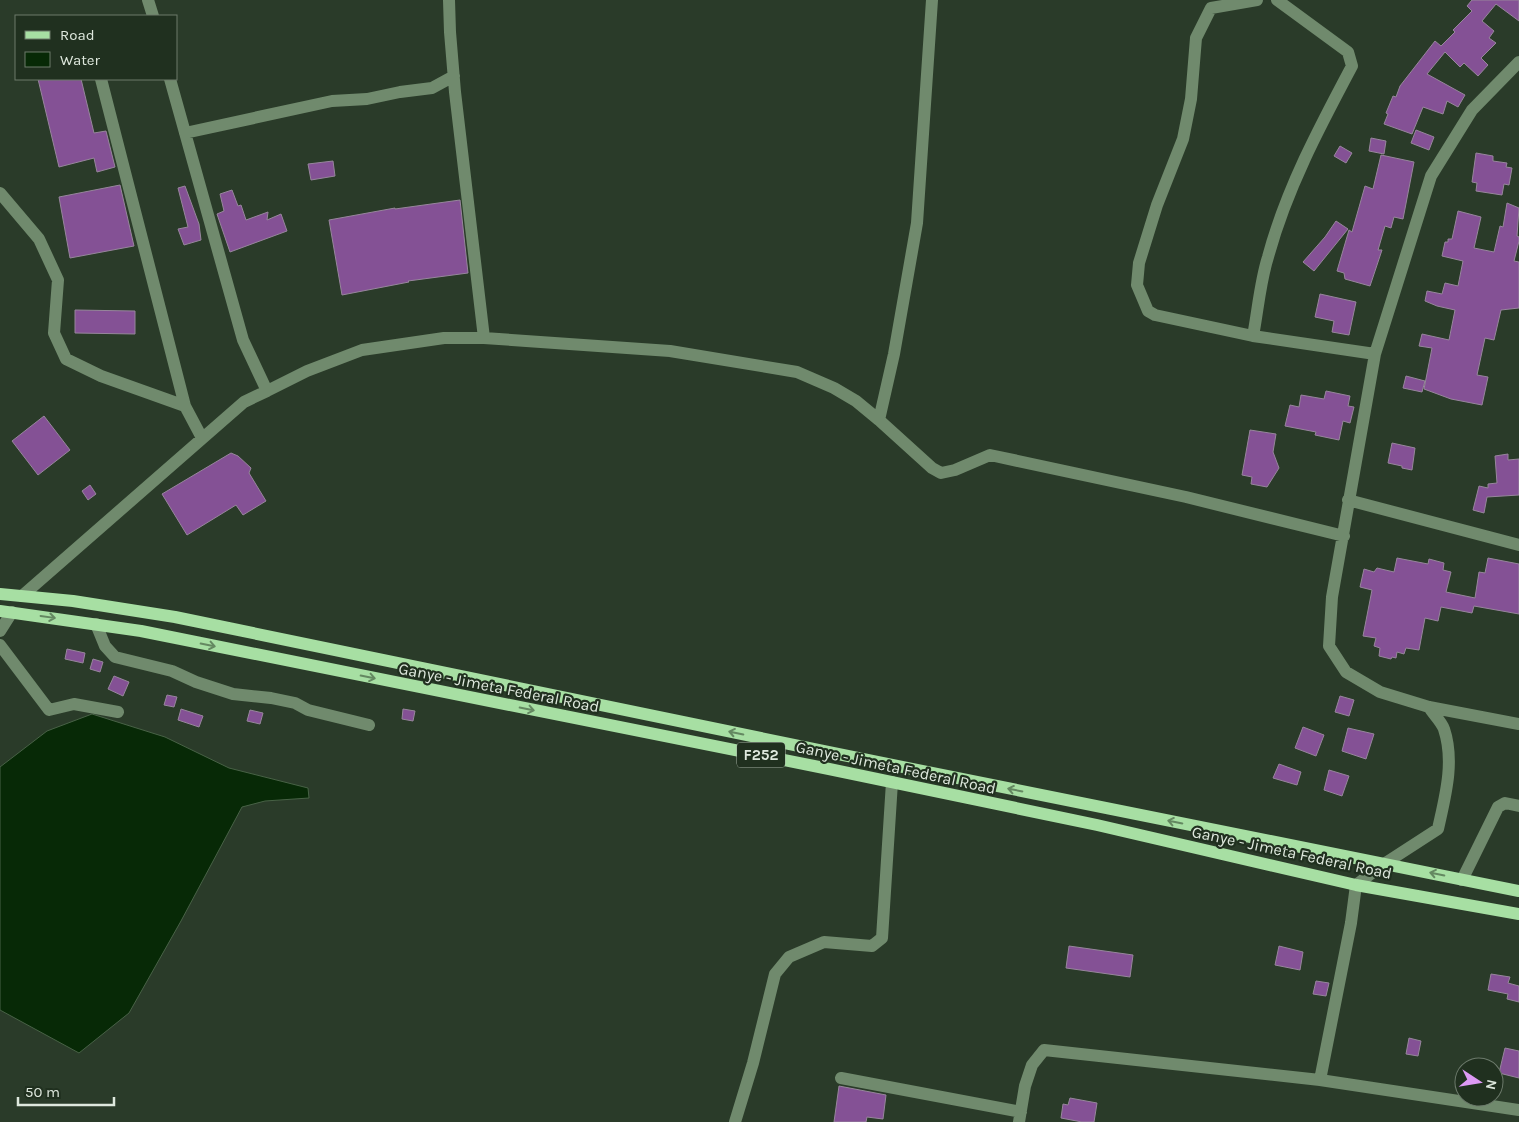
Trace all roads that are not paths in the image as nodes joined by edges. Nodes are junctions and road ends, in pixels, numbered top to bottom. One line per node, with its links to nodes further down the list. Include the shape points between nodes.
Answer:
1 (148, 0): 6 (street)
2 (450, 0): 8 (street)
3 (932, 0): 18 (street, via 917,223)
4 (1257, 0): 13 (street, via 1211,8 1196,38 1191,99 1183,139 1145,240 1138,285 1148,311 1155,315)
5 (1277, 0): 13 (street, via 1348,52 1352,66 1290,192 1267,258)
6 (152, 15)
7 (1519, 62): 15 (street, via 1472,110 1431,176)
8 (454, 76): 11 (street, via 432,88 367,99 332,101); 14 (street)
9 (102, 80): 17 (street)
10 (170, 80): 11 (street)
11 (185, 133): 16 (street, via 243,340)
12 (0, 193): 17 (street, via 39,238 58,280 54,333 66,359 101,376)
13 (1253, 336): 15 (street)
14 (484, 338): 16 (street, via 444,338 362,350 306,371); 18 (street, via 670,351 797,372 834,388)
15 (1375, 354): 20 (street)
16 (267, 391): 19 (street, via 244,402)
17 (185, 406): 19 (street)
18 (879, 420): 21 (street, via 932,468 942,473 990,455 1186,497)
19 (202, 438): 24 (street)
20 (1348, 500): 21 (street); 22 (street)
21 (1344, 536): 29 (street, via 1332,597 1329,646 1346,672 1380,692)
22 (1519, 545)
23 (0, 594): 24 (main road, Ganye - Jimeta Federal Road / F252)
24 (22, 596): 35 (main road, Ganye - Jimeta Federal Road / F252, one-way to 24, via 175,617)
25 (6, 611): 26 (main road, Ganye - Jimeta Federal Road / F252, one-way to 26); 27 (street)
26 (96, 624): 32 (street, via 105,646 115,658 172,671 233,694 296,703 308,710); 33 (main road, Ganye - Jimeta Federal Road / F252, one-way to 33)
27 (0, 631)
28 (0, 645): 30 (street, via 49,710 74,704)
29 (1428, 707): 31 (street); 35 (street, via 1444,728 1449,756 1448,786 1438,829)
30 (118, 712)
31 (1519, 724)
32 (369, 725)
33 (892, 782): 37 (main road, Ganye - Jimeta Federal Road / F252); 44 (street, via 882,938 872,946 824,942 789,957 775,974)
34 (1519, 806): 36 (street, via 1505,803 1498,807)
35 (1384, 864): 36 (main road, Ganye - Jimeta Federal Road / F252, one-way to 35); 37 (street)
36 (1462, 880): 38 (main road, Ganye - Jimeta Federal Road / F252)
37 (1356, 885): 39 (main road, Ganye - Jimeta Federal Road / F252); 41 (street)
38 (1519, 891)
39 (1519, 914)
40 (841, 1078): 43 (street)
41 (1320, 1080): 42 (street); 43 (street, via 1044,1050 1032,1065)
42 (1519, 1110)
43 (1020, 1117)
44 (735, 1122)

